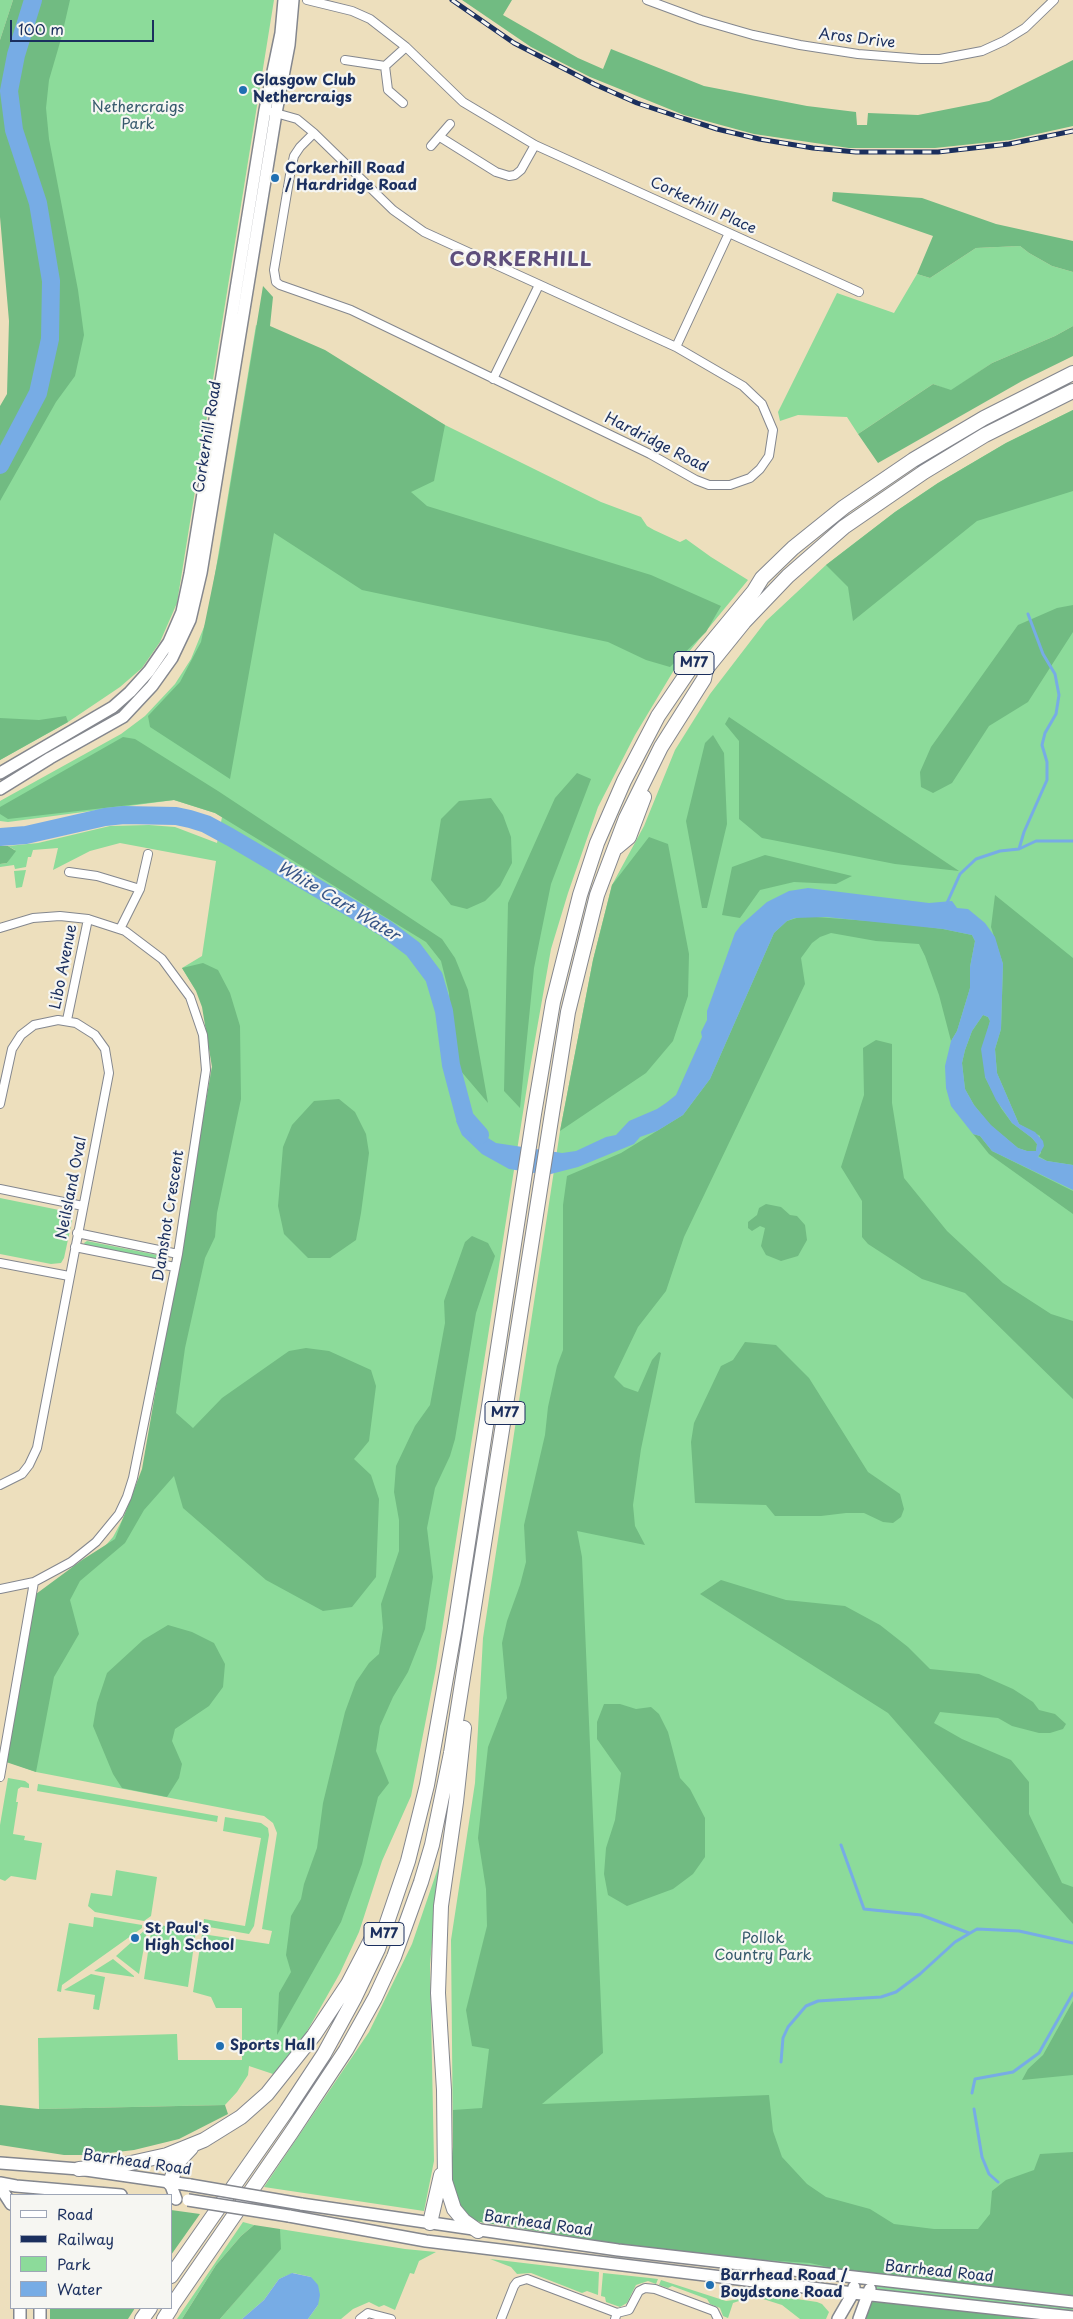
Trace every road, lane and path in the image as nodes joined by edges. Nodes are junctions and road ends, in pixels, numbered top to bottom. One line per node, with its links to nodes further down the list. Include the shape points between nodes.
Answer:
1 (284, 0): 11 (main road, Corkerhill Road)
2 (293, 0): 11 (main road, Corkerhill Road, via 289,45)
3 (306, 0): 7 (street, Corkerhill Place, via 352,11 370,19)
4 (646, 0): 6 (street, Aros Drive)
5 (1054, 0): 6 (street, Aros Drive, via 1025,28 1004,41 982,51 940,59 858,54 800,45 744,33)
6 (666, 4)
7 (406, 47): 9 (street); 15 (street, Corkerhill Place, via 463,102)
8 (345, 60): 9 (street)
9 (385, 66): 10 (street, via 388,90)
10 (403, 103)
11 (270, 111): 13 (street, Hardridge Road, via 297,119); 24 (main road, Corkerhill Road, via 182,612 169,642 130,692 113,707); 25 (main road, Corkerhill Road, via 201,573 190,620 172,658 152,686 123,717)
12 (450, 124): 14 (street)
13 (314, 133): 18 (street, Hardridge Road, via 392,210 412,225); 22 (street, Hardridge Road, via 294,156 274,270 276,282 351,310)
14 (440, 137): 15 (street, via 496,172 508,176 521,170); 16 (street)
15 (535, 145): 17 (street, Corkerhill Place)
16 (431, 146)
17 (729, 233): 19 (street, Corkerhill Place); 20 (street)
18 (539, 285): 20 (street, Hardridge Road); 22 (street)
19 (858, 292)
20 (676, 347): 22 (street, Hardridge Road, via 743,386 762,404 771,421 769,456 750,478 724,486 696,480)
21 (1073, 373): 47 (highway, M77, via 957,433 887,476 803,539 762,578 692,666 658,716 614,802 588,868 560,971 534,1114 455,1627)
22 (494, 378)
23 (1073, 391): 45 (highway, M77, via 985,435 924,472 856,518 808,557 770,593 718,653 650,767 613,851 590,920 573,988)
24 (0, 773)
25 (0, 789)
26 (148, 854): 28 (street)
27 (70, 872): 28 (street)
28 (140, 889): 31 (street)
29 (88, 920): 30 (street, Damshot Crescent, via 60,916 33,918); 31 (street, Damshot Crescent); 32 (street, Libo Avenue)
30 (0, 928)
31 (120, 929): 38 (street, Damshot Crescent, via 162,959 190,997 203,1035 206,1070)
32 (67, 1020): 33 (street, via 34,1025 16,1042 9,1057); 35 (street, Neilsland Oval, via 95,1035 105,1049 109,1064)
33 (0, 1104)
34 (0, 1189): 35 (street)
35 (83, 1206): 36 (street, Neilsland Oval)
36 (78, 1233): 37 (street, Neilsland Oval); 38 (street)
37 (75, 1247): 40 (street); 41 (street, Neilsland Oval)
38 (178, 1254): 40 (street, Damshot Crescent)
39 (0, 1263): 41 (street)
40 (175, 1268): 43 (street, Damshot Crescent, via 127,1497 96,1542 71,1562)
41 (69, 1276): 42 (street, Neilsland Oval, via 37,1448 22,1474)
42 (0, 1485)
43 (34, 1582): 44 (street, Damshot Crescent); 46 (street)
44 (0, 1589)
45 (472, 1625): 50 (highway, via 462,1753 439,1930); 72 (highway, M77, via 449,1768 434,1837 394,1957 367,2012 326,2081)
46 (0, 1777)
47 (415, 1835): 48 (highway, via 359,1965 314,2035 283,2076 255,2105 232,2124); 65 (highway, M77, via 386,1928 340,2026 287,2110)
48 (204, 2140): 53 (highway, via 151,2160); 55 (highway, via 182,2156)
49 (0, 2163): 51 (main road, Barrhead Road)
50 (444, 2164): 62 (highway); 63 (highway, via 448,2194 454,2209)
51 (27, 2166): 52 (main road, Barrhead Road); 57 (main road)
52 (44, 2166): 53 (main road, Barrhead Road); 58 (main road)
53 (79, 2169): 55 (main road, Barrhead Road)
54 (0, 2183): 57 (main road)
55 (170, 2183): 60 (main road); 62 (main road, Barrhead Road, bridge)
56 (0, 2187): 61 (main road)
57 (25, 2191): 58 (main road)
58 (42, 2192): 59 (main road)
59 (95, 2194)
60 (178, 2199): 64 (main road, Barrhead Road, bridge)
61 (10, 2202)
62 (430, 2223): 63 (main road, Barrhead Road); 64 (main road)
63 (478, 2231): 66 (main road, Barrhead Road)
64 (426, 2240): 68 (main road, Barrhead Road)
65 (172, 2275)
66 (855, 2278): 67 (main road, Barrhead Road); 68 (main road)
67 (872, 2280): 69 (main road); 70 (main road, Barrhead Road)
68 (853, 2293): 69 (main road, Barrhead Road); 80 (main road)
69 (870, 2295): 73 (main road, Barrhead Road); 81 (main road)
70 (1022, 2296): 71 (main road, Barrhead Road); 73 (main road)
71 (1073, 2302)
72 (172, 2306)
73 (1020, 2311): 75 (main road, Barrhead Road)
74 (616, 2316): 78 (street, via 524,2279 514,2286); 79 (street, via 629,2310 639,2291 649,2288 714,2311)
75 (1073, 2317)
76 (360, 2319): 77 (street, via 368,2313)
77 (392, 2319)
78 (501, 2319)
79 (718, 2319)
80 (838, 2319)
81 (859, 2319)

